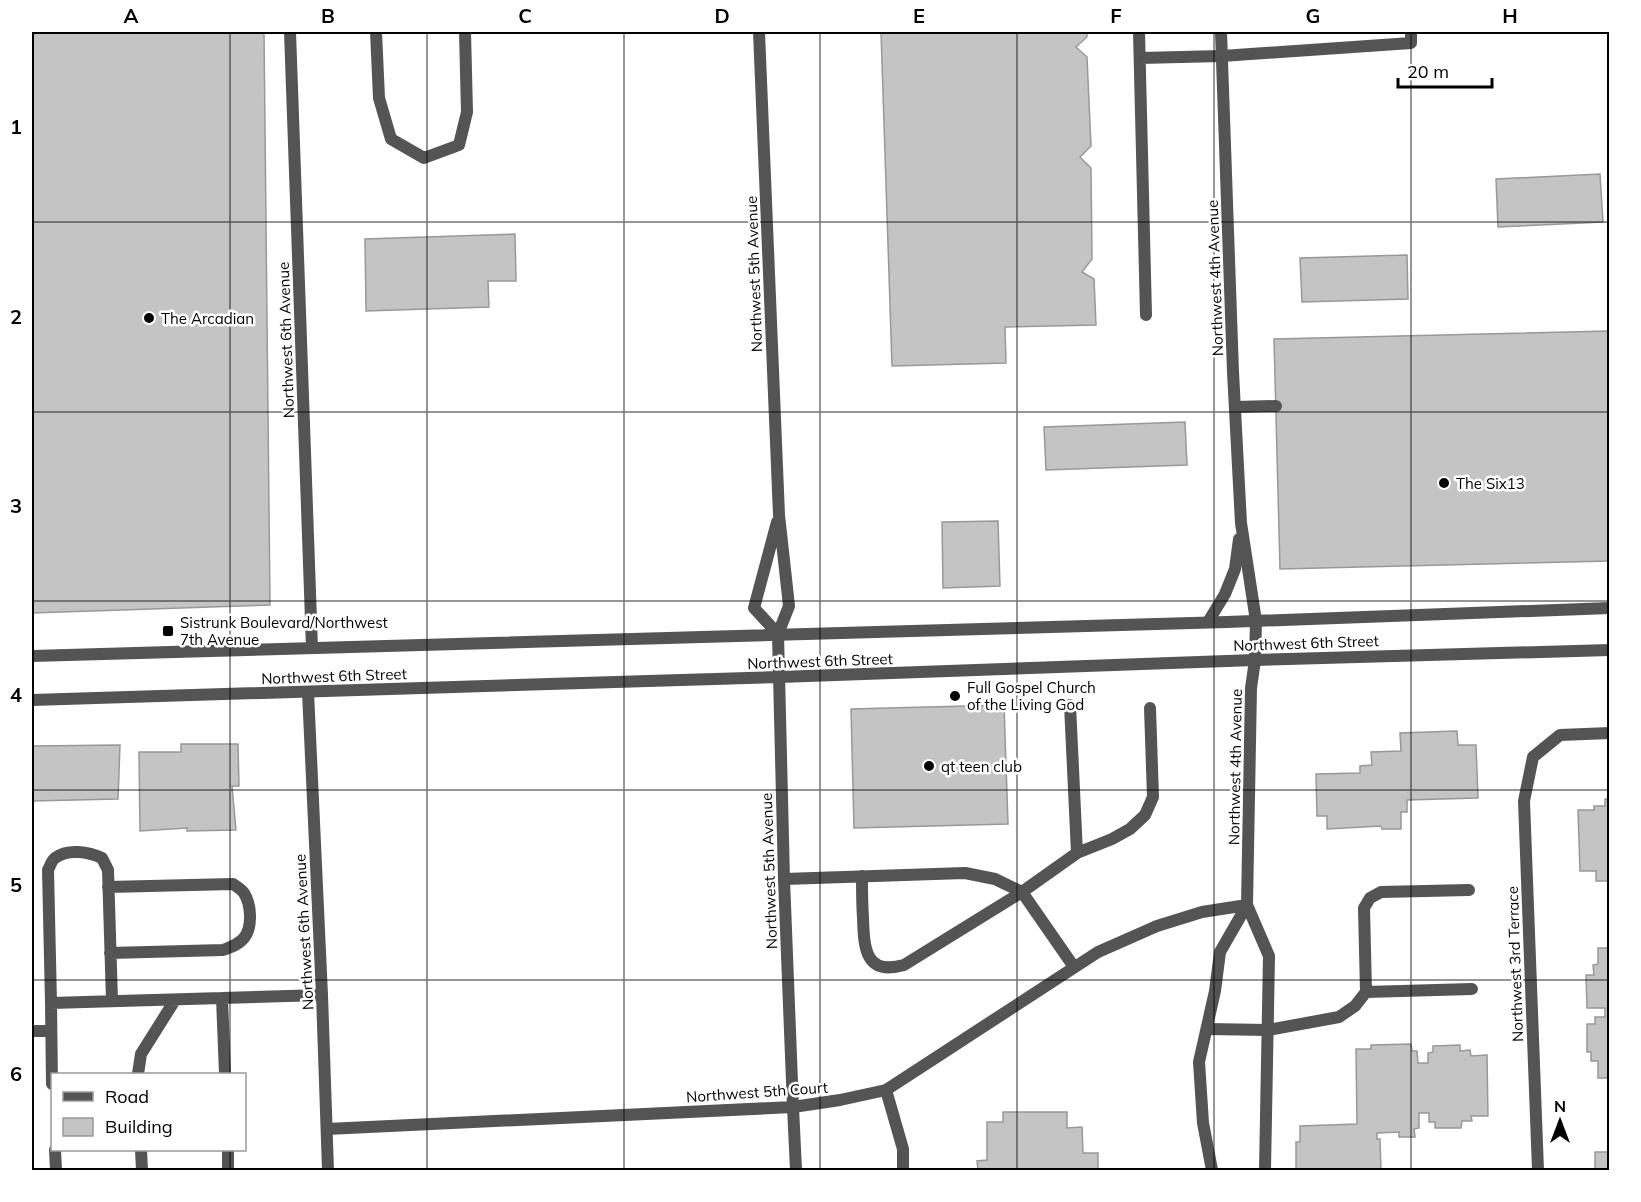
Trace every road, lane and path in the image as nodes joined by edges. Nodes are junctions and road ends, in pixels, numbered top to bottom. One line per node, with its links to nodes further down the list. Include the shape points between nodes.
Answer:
1 (290, 32): 19 (street, Northwest 6th Avenue)
2 (375, 32): 3 (street, via 379,98 391,139 424,158 459,145 467,112)
3 (465, 32)
4 (759, 32): 13 (street, Northwest 5th Avenue)
5 (1139, 32): 9 (street)
6 (1221, 32): 8 (street, Northwest 4th Avenue)
7 (1411, 32): 8 (street, via 1411,43)
8 (1222, 56): 9 (street); 12 (street, Northwest 4th Avenue)
9 (1140, 58): 10 (street)
10 (1146, 315)
11 (1276, 406): 12 (street)
12 (1235, 407): 14 (street, Northwest 4th Avenue)
13 (779, 515): 18 (street, Northwest 5th Avenue, via 789,606); 18 (street, Northwest 5th Avenue, via 754,608)
14 (1241, 523): 16 (street, Northwest 4th Avenue); 17 (street, Northwest 4th Avenue, via 1235,569)
15 (1610, 608): 16 (street, Northwest 6th Street)
16 (1256, 621): 17 (street, Northwest 6th Street); 22 (street, Northwest 4th Avenue)
17 (1208, 622): 18 (street, Northwest 6th Street)
18 (778, 634): 19 (street, Northwest 6th Street); 23 (street, Northwest 5th Avenue)
19 (312, 648): 21 (street, Northwest 6th Street)
20 (1610, 650): 22 (street, Northwest 6th Street)
21 (32, 656)
22 (1255, 660): 23 (street, Northwest 6th Street); 35 (street, Northwest 4th Avenue, via 1251,688)
23 (780, 678): 24 (street, Northwest 6th Street); 31 (street, Northwest 5th Avenue)
24 (308, 692): 25 (street, Northwest 6th Street); 40 (street, Northwest 6th Avenue)
25 (32, 700)
26 (1070, 705): 29 (street)
27 (1150, 708): 29 (street, via 1153,797 1145,815 1130,829)
28 (1610, 733): 66 (street, Northwest 3rd Terrace, via 1560,735 1533,757 1524,801)
29 (1077, 853): 34 (street)
30 (862, 876): 31 (street); 34 (street, via 965,873 995,879); 34 (street, via 864,946 870,960 891,969 904,965)
31 (784, 879): 53 (street, Northwest 5th Avenue)
32 (108, 886): 36 (street); 36 (street, via 232,884 243,891 249,903 245,937 223,950); 44 (street, via 108,870 102,858 90,852 54,858 48,870)
33 (1469, 890): 39 (street, via 1381,892 1370,898 1364,908)
34 (1022, 892): 37 (street)
35 (1247, 905): 37 (street, Northwest 5th Court, via 1202,912 1157,926); 45 (street, Northwest 4th Avenue, via 1220,952); 46 (street, Northwest 4th Avenue, via 1269,956)
36 (110, 953): 43 (street)
37 (1074, 967): 52 (street, Northwest 5th Court)
38 (1472, 989): 39 (street)
39 (1366, 992): 46 (street, via 1339,1017)
40 (322, 995): 41 (street); 54 (street, Northwest 6th Avenue)
41 (222, 998): 42 (street); 51 (street)
42 (175, 1000): 43 (street); 50 (street, via 141,1054)
43 (112, 1001): 44 (street)
44 (51, 1003): 48 (street)
45 (1207, 1029): 46 (street); 64 (street, Northwest 4th Avenue, via 1199,1062 1203,1123)
46 (1268, 1030): 65 (street, Northwest 4th Avenue)
47 (32, 1031): 48 (street)
48 (51, 1031): 49 (street)
49 (52, 1073)
50 (138, 1073)
51 (225, 1073)
52 (886, 1090): 53 (street, Northwest 5th Court); 63 (street, via 903,1149)
53 (792, 1107): 54 (street, Northwest 5th Court); 62 (street, Northwest 5th Avenue)
54 (327, 1129): 61 (street, Northwest 6th Avenue)
55 (55, 1151): 58 (street)
56 (141, 1151): 59 (street)
57 (228, 1151): 60 (street)
58 (56, 1170)
59 (142, 1170)
60 (228, 1170)
61 (328, 1170)
62 (796, 1170)
63 (903, 1170)
64 (1212, 1170)
65 (1264, 1170)
66 (1538, 1170)

